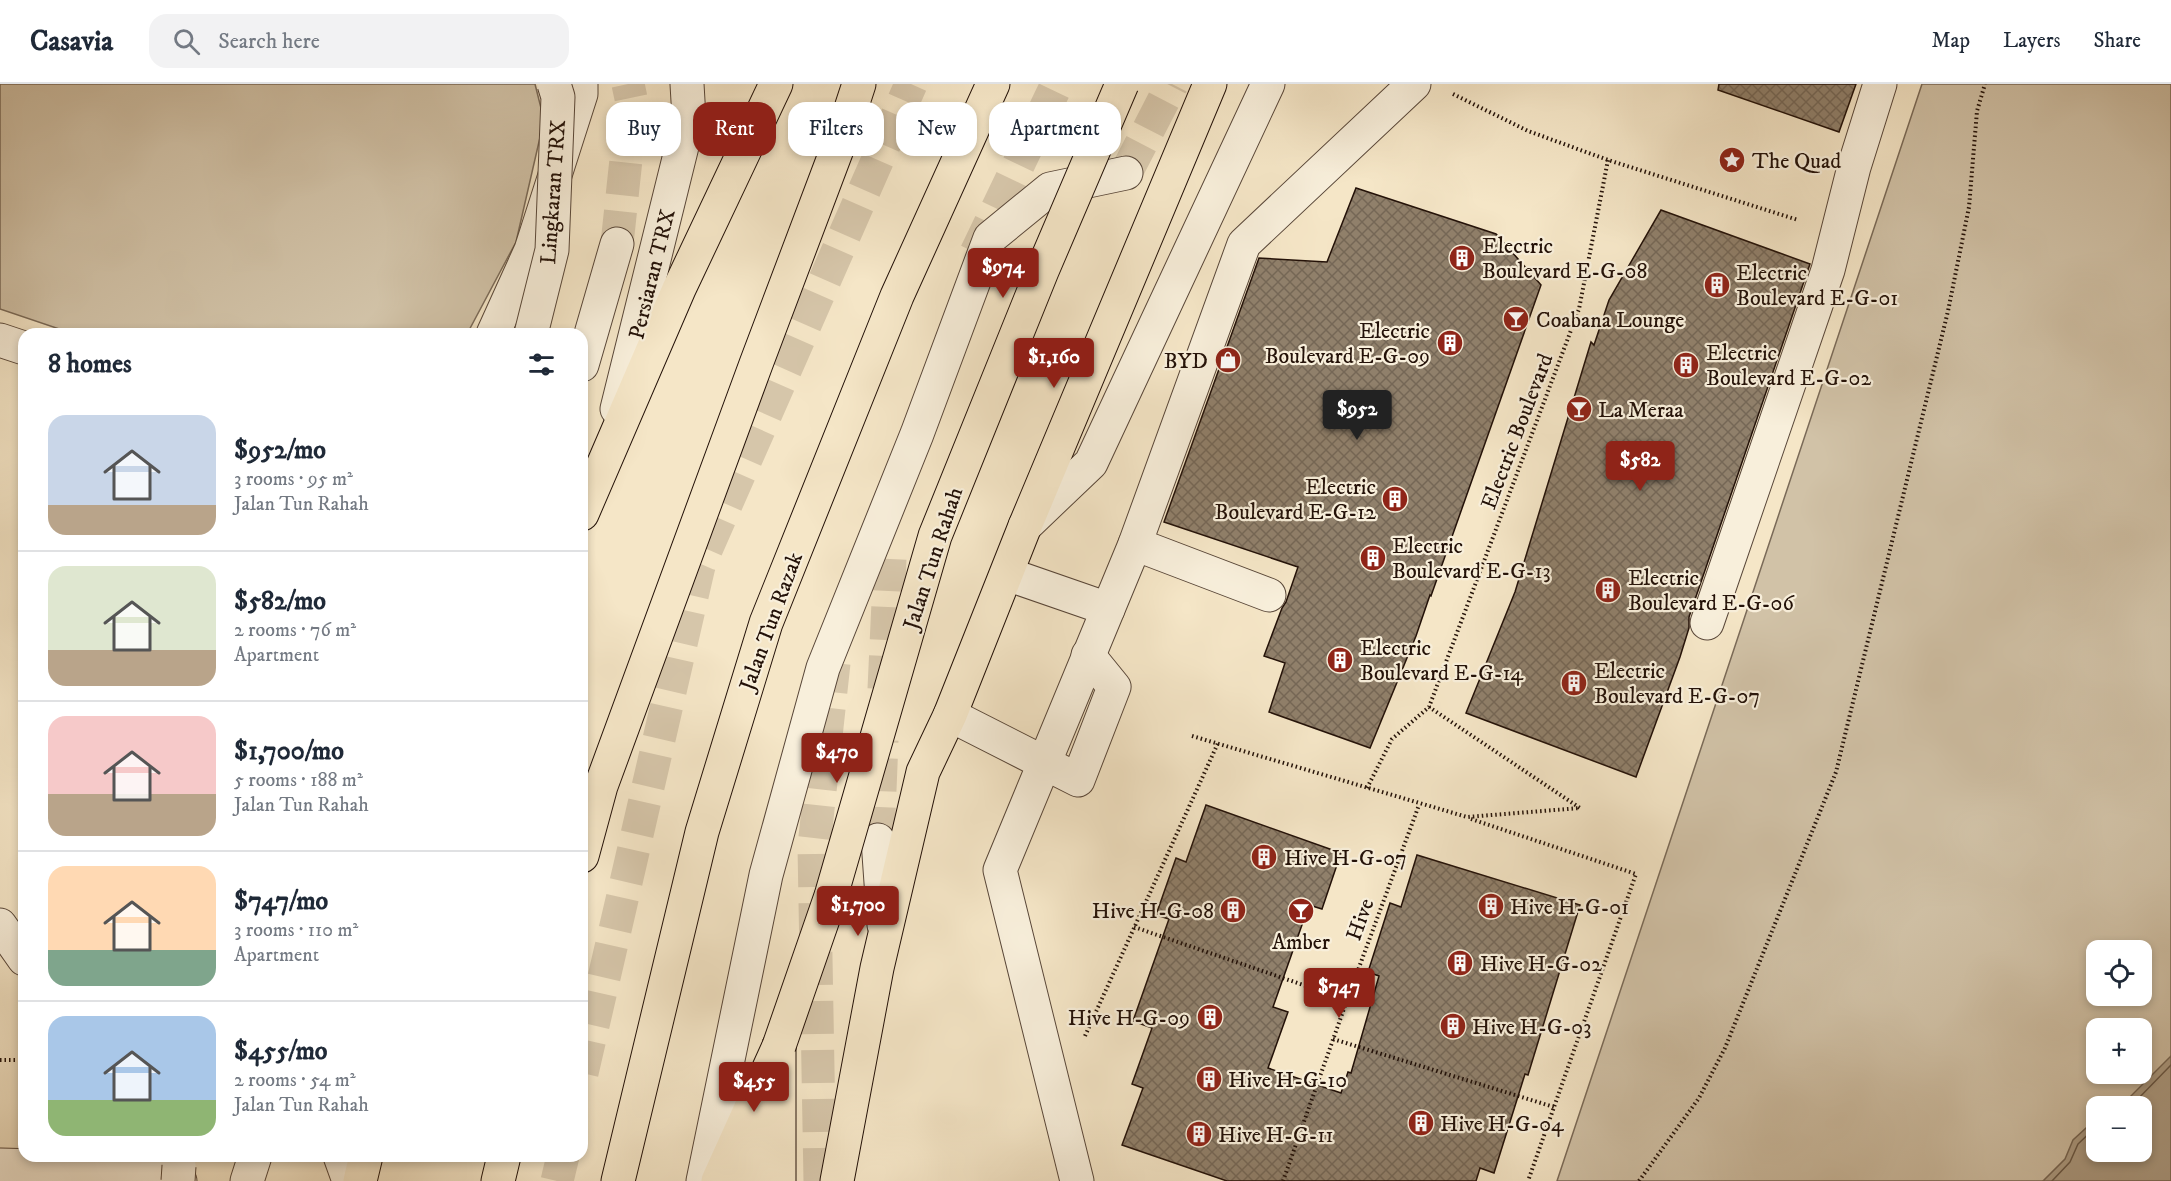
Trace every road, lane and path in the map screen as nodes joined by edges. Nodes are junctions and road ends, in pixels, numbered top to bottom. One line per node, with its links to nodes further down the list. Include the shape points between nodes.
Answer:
1 (687, 84): 22 (lane, Persiaran TRX, via 689,118)
2 (776, 84): 22 (main road, via 679,289)
3 (859, 84): 39 (main road, via 601,786)
4 (993, 84): 64 (main road, Jalan Tun Razak, via 897,296 766,623 702,832)
5 (1122, 84): 47 (main road, Jalan Tun Rahah, bridge, via 935,536 831,896)
6 (1210, 84): 24 (main road)
7 (1268, 84): 24 (lane, via 1091,463)
8 (1880, 84): 30 (lane, via 1828,270)
9 (1984, 84): 73 (path, via 1977,111 1969,207 1948,311 1836,772 1725,1048 1699,1098)
10 (574, 86): 16 (lane, via 531,250); 17 (lane, Lingkaran TRX, bridge, via 558,97 552,250)
11 (1429, 87): 12 (path, via 1528,131); 25 (lane, via 1244,244)
12 (1608, 160): 14 (path); 31 (path, Electric Boulevard, via 1579,309)
13 (1126, 172): 21 (lane, via 1050,189 990,238)
14 (1805, 222)
15 (617, 244): 19 (lane)
16 (496, 328)
17 (532, 328)
18 (0, 340): 20 (lane)
19 (588, 344)
20 (18, 346)
21 (916, 434): 26 (lane); 65 (lane, via 823,668 766,875)
22 (604, 463): 23 (main road)
23 (588, 500)
24 (1025, 526): 27 (main road)
25 (1134, 544): 28 (lane); 29 (lane)
26 (890, 559)
27 (1007, 574): 29 (lane); 32 (main road)
28 (1269, 595)
29 (1108, 609): 35 (lane)
30 (1707, 623)
31 (1429, 707): 36 (path, via 1392,739); 38 (path, via 1580,808)
32 (950, 716): 35 (lane); 43 (main road, via 923,772)
33 (1192, 736): 34 (path)
34 (1218, 743): 36 (path); 42 (path)
35 (1044, 764): 50 (lane, via 1000,870)
36 (1367, 788): 37 (path)
37 (1419, 805): 38 (path); 45 (path, Hive)
38 (1467, 818): 51 (path, via 1636,874)
39 (588, 834)
40 (878, 840): 43 (lane)
41 (0, 924): 44 (lane)
42 (1134, 927): 45 (path); 50 (path)
43 (885, 936): 69 (main road)
44 (18, 950)
45 (1347, 1000): 46 (path, Hive)
46 (1333, 1039): 51 (path); 71 (path, Hive)
47 (779, 1046): 66 (main road); 67 (main road); 68 (main road)
48 (0, 1060): 49 (path)
49 (18, 1060)
50 (1057, 1099): 70 (lane)
51 (1554, 1107): 72 (path)
52 (181, 1162): 59 (lane, bridge)
53 (253, 1162): 60 (lane)
54 (342, 1162): 61 (lane)
55 (365, 1162): 62 (main road)
56 (503, 1162): 63 (main road)
57 (0, 1165): 58 (lane)
58 (124, 1175): 59 (lane, via 154,1169)
59 (179, 1181)
60 (247, 1181)
61 (349, 1181)
62 (360, 1181)
63 (498, 1181)
64 (618, 1181)
65 (702, 1181)
66 (718, 1181)
67 (747, 1181)
68 (779, 1181)
69 (837, 1181)
70 (1077, 1181)
71 (1283, 1181)
72 (1528, 1181)
73 (1639, 1181)

